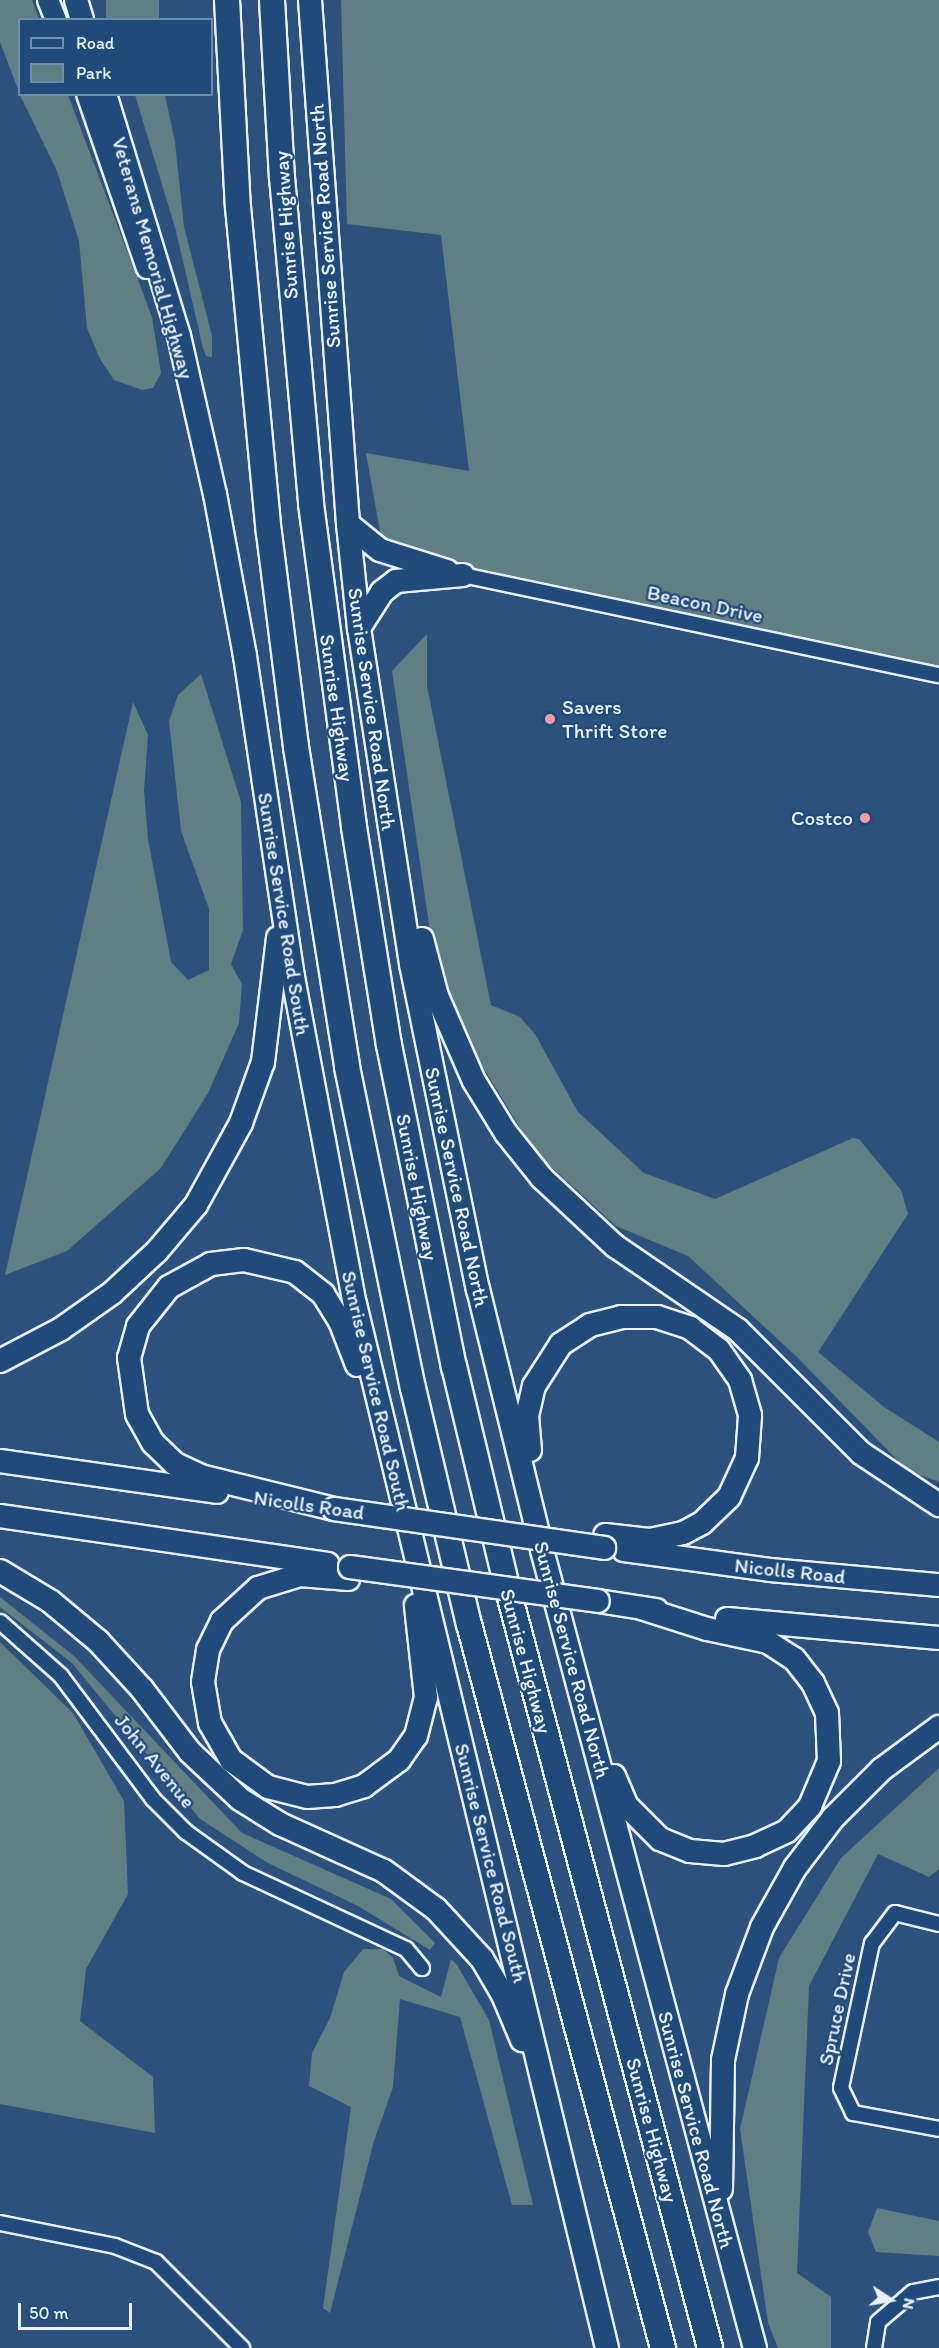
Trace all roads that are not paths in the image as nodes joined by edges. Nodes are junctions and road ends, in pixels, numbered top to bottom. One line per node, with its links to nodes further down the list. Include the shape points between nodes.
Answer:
1 (48, 0): 6 (main road)
2 (76, 0): 7 (highway)
3 (227, 0): 42 (highway, via 242,251 269,533 310,841 347,1067 395,1304 456,1569)
4 (272, 0): 46 (highway, Sunrise Highway, via 283,199 311,504 352,817 389,1045 447,1334 505,1579)
5 (310, 0): 11 (highway, Sunrise Service Road North)
6 (55, 18)
7 (81, 18)
8 (88, 96): 10 (main road)
9 (106, 96): 10 (highway, Veterans Memorial Highway, via 179,336)
10 (198, 422): 16 (highway, Sunrise Service Road South, via 231,577)
11 (348, 525): 12 (highway, via 380,550); 13 (highway, Sunrise Service Road North)
12 (463, 575): 13 (highway, via 396,581 382,592); 14 (street, Beacon Drive)
13 (359, 628): 15 (highway, Sunrise Service Road North)
14 (939, 675)
15 (374, 727): 20 (highway, via 398,809 436,996 474,1081 506,1133 542,1178 588,1225 738,1330 840,1435 886,1472); 24 (highway, Sunrise Service Road North, via 411,964 444,1129 478,1289)
16 (280, 901): 17 (highway, via 273,1001 263,1062 241,1123 212,1179 177,1230 112,1293 61,1329); 18 (highway, Sunrise Service Road South, via 338,1222)
17 (0, 1361)
18 (384, 1436): 21 (highway, via 333,1307 295,1272 260,1261 211,1264 169,1287 147,1312 132,1343 128,1376 137,1414 153,1443 175,1464 201,1476); 25 (highway, Sunrise Service Road South)
19 (0, 1461): 21 (highway, Nicolls Road)
20 (939, 1505)
21 (334, 1509): 23 (highway, Nicolls Road, bridge, via 520,1535)
22 (0, 1516): 27 (highway)
23 (604, 1541): 24 (highway, via 649,1540 683,1533 702,1523 729,1497 747,1458 750,1416 740,1380 706,1338 675,1322 639,1315 590,1325 561,1344 542,1370 527,1416); 28 (highway, Nicolls Road, via 770,1570)
24 (542, 1550): 32 (highway, Sunrise Service Road North)
25 (412, 1551): 27 (highway, via 418,1645 427,1685 425,1711 416,1736 388,1770 351,1792 308,1797 281,1791 242,1771 216,1736 204,1697 208,1650 222,1621 258,1588 300,1575); 36 (highway, Sunrise Service Road South, via 532,2030)
26 (0, 1571): 36 (highway, via 50,1601 98,1641 142,1689 190,1752 240,1799 280,1824 384,1870 453,1924 482,1959 503,1995)
27 (349, 1573): 29 (highway, bridge, via 430,1579)
28 (939, 1585)
29 (641, 1608): 31 (highway); 32 (highway, via 707,1629 768,1642 804,1671 827,1713 830,1745 818,1791 800,1819 771,1840 724,1854 690,1851 660,1839 637,1820 619,1792)
30 (0, 1622): 35 (street, John Avenue, via 61,1676 153,1799 186,1832 243,1873 406,1949)
31 (939, 1638)
32 (576, 1678): 39 (highway, Sunrise Service Road North)
33 (939, 1727): 39 (highway, via 882,1768 833,1818 789,1878 753,1949 737,1994 723,2060)
34 (939, 1924): 37 (street, Spruce Drive, via 895,1912 872,1943 841,2088 853,2113)
35 (422, 1968)
36 (547, 2111): 41 (highway, Sunrise Service Road South)
37 (939, 2129)
38 (0, 2223): 43 (street, via 115,2246 156,2262)
39 (723, 2233): 47 (highway, Sunrise Service Road North)
40 (939, 2287): 48 (street, via 913,2292 878,2322)
41 (592, 2297): 44 (highway); 45 (highway, Sunrise Service Road South)
42 (662, 2347)
43 (242, 2348)
44 (598, 2348)
45 (607, 2348)
46 (710, 2348)
47 (755, 2348)
48 (874, 2348)

